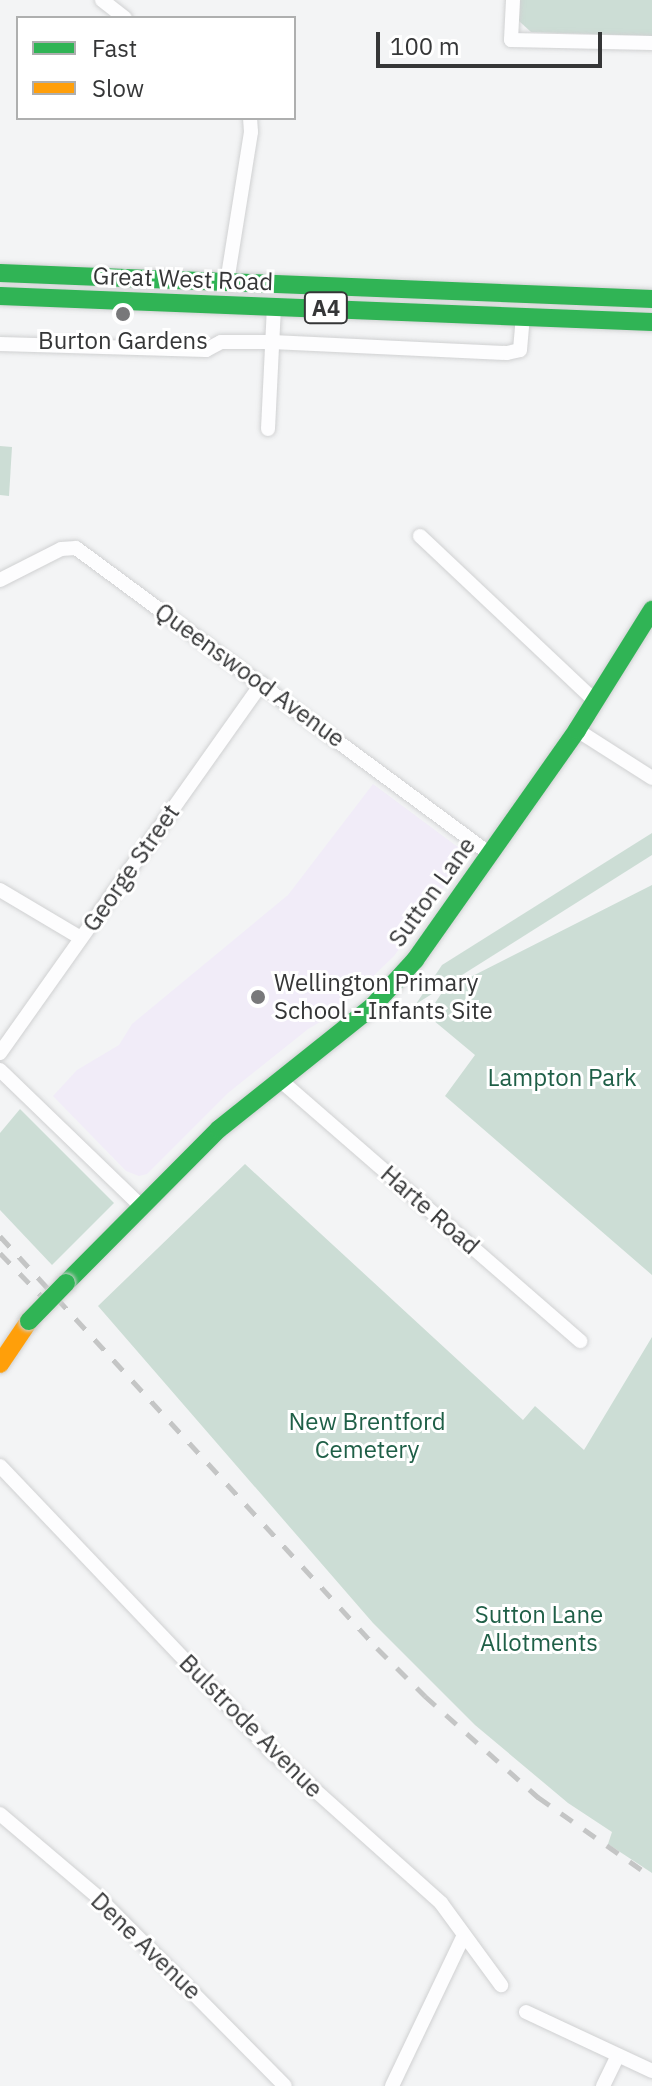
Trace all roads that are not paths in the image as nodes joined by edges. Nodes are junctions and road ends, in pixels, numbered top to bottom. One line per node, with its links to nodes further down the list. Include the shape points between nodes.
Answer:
1 (102, 0): 3 (street)
2 (513, 0): 4 (street, via 511,40)
3 (122, 16)
4 (652, 43)
5 (250, 120): 7 (street)
6 (0, 273): 7 (main road, Great West Road / A4)
7 (227, 282): 9 (main road, Great West Road / A4)
8 (0, 296): 10 (main road, Great West Road / A4)
9 (652, 299)
10 (274, 306): 11 (main road, Great West Road / A4); 13 (street)
11 (523, 315): 12 (main road, Great West Road / A4); 13 (street, via 520,350 507,353)
12 (652, 322)
13 (272, 342): 14 (street, via 221,342 206,350); 15 (street)
14 (0, 344)
15 (268, 429)
16 (420, 536): 20 (street)
17 (0, 580): 19 (street, Queenswood Avenue, via 61,549 76,548)
18 (651, 615): 20 (main road, Sutton Lane)
19 (262, 683): 23 (street, Queenswood Avenue); 25 (street, George Street)
20 (595, 701): 21 (main road, Sutton Lane)
21 (577, 730): 22 (street); 23 (main road, Sutton Lane)
22 (652, 778)
23 (490, 854): 28 (main road, Sutton Lane, via 415,960 372,1007)
24 (0, 890): 25 (street)
25 (81, 938): 26 (street, George Street)
26 (0, 1053)
27 (0, 1070): 29 (street)
28 (280, 1080): 29 (main road, Sutton Lane, via 219,1129); 30 (street, Harte Road)
29 (142, 1207): 31 (main road, Sutton Lane, bridge, via 29,1321)
30 (580, 1341)
31 (0, 1364)
32 (0, 1466): 34 (street, Bulstrode Avenue, via 270,1750 441,1903)
33 (0, 1814): 39 (street, Dene Avenue, via 99,1898)
34 (464, 1935): 35 (street, Bulstrode Avenue); 40 (street)
35 (501, 1985)
36 (526, 2012): 37 (street)
37 (617, 2057): 38 (street); 41 (street)
38 (652, 2071)
39 (285, 2086)
40 (392, 2086)
41 (603, 2086)

